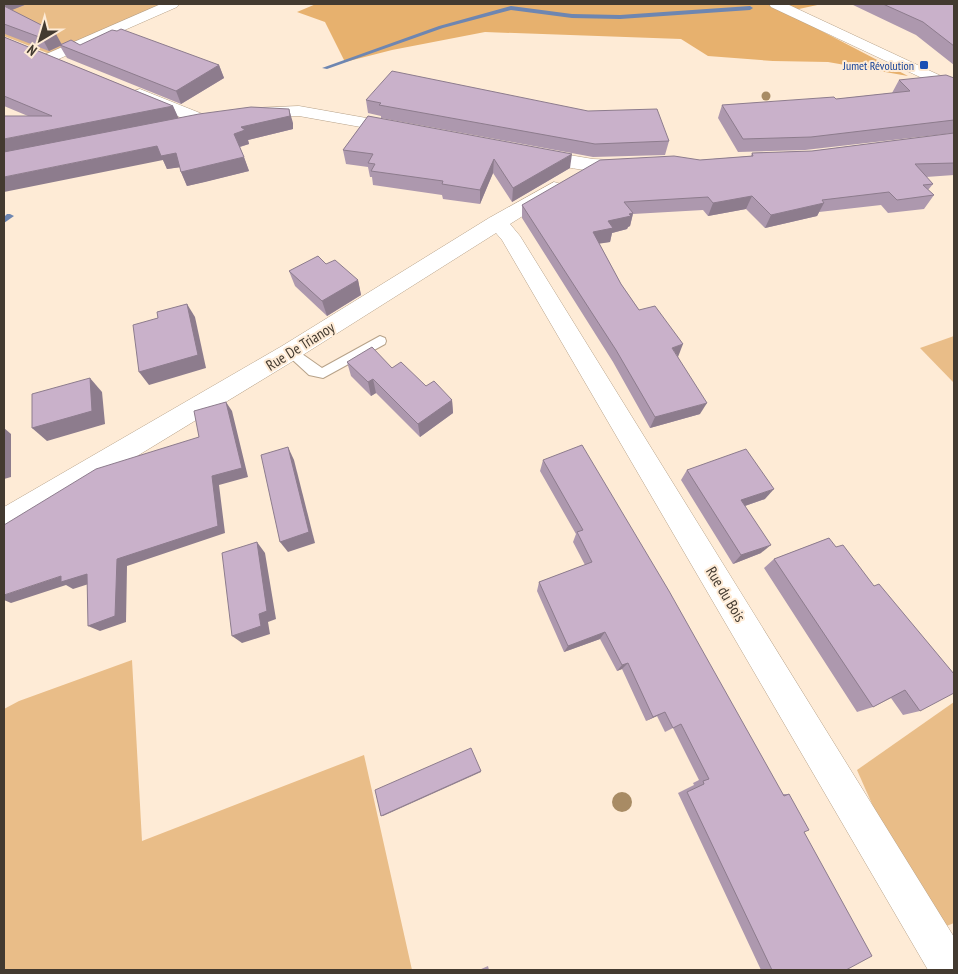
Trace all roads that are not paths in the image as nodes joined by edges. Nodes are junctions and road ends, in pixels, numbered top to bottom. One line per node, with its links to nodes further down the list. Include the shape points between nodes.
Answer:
1 (172, 4): 4 (street)
2 (776, 4): 7 (street)
3 (31, 51): 4 (street)
4 (49, 58): 5 (street)
5 (68, 65)
6 (122, 87): 8 (street)
7 (954, 88)
8 (221, 118): 9 (street); 10 (street, via 270,111 299,111)
9 (176, 127)
10 (413, 132)
11 (518, 151): 13 (street)
12 (649, 164): 13 (street)
13 (593, 165): 14 (street, Rue De Trianoy)
14 (496, 222): 16 (street, Rue De Trianoy); 18 (street, Rue du Bois, via 510,236)
15 (380, 341): 16 (lane, via 323,373 314,371)
16 (290, 352): 17 (street, Rue De Trianoy)
17 (4, 522)
18 (951, 970)

